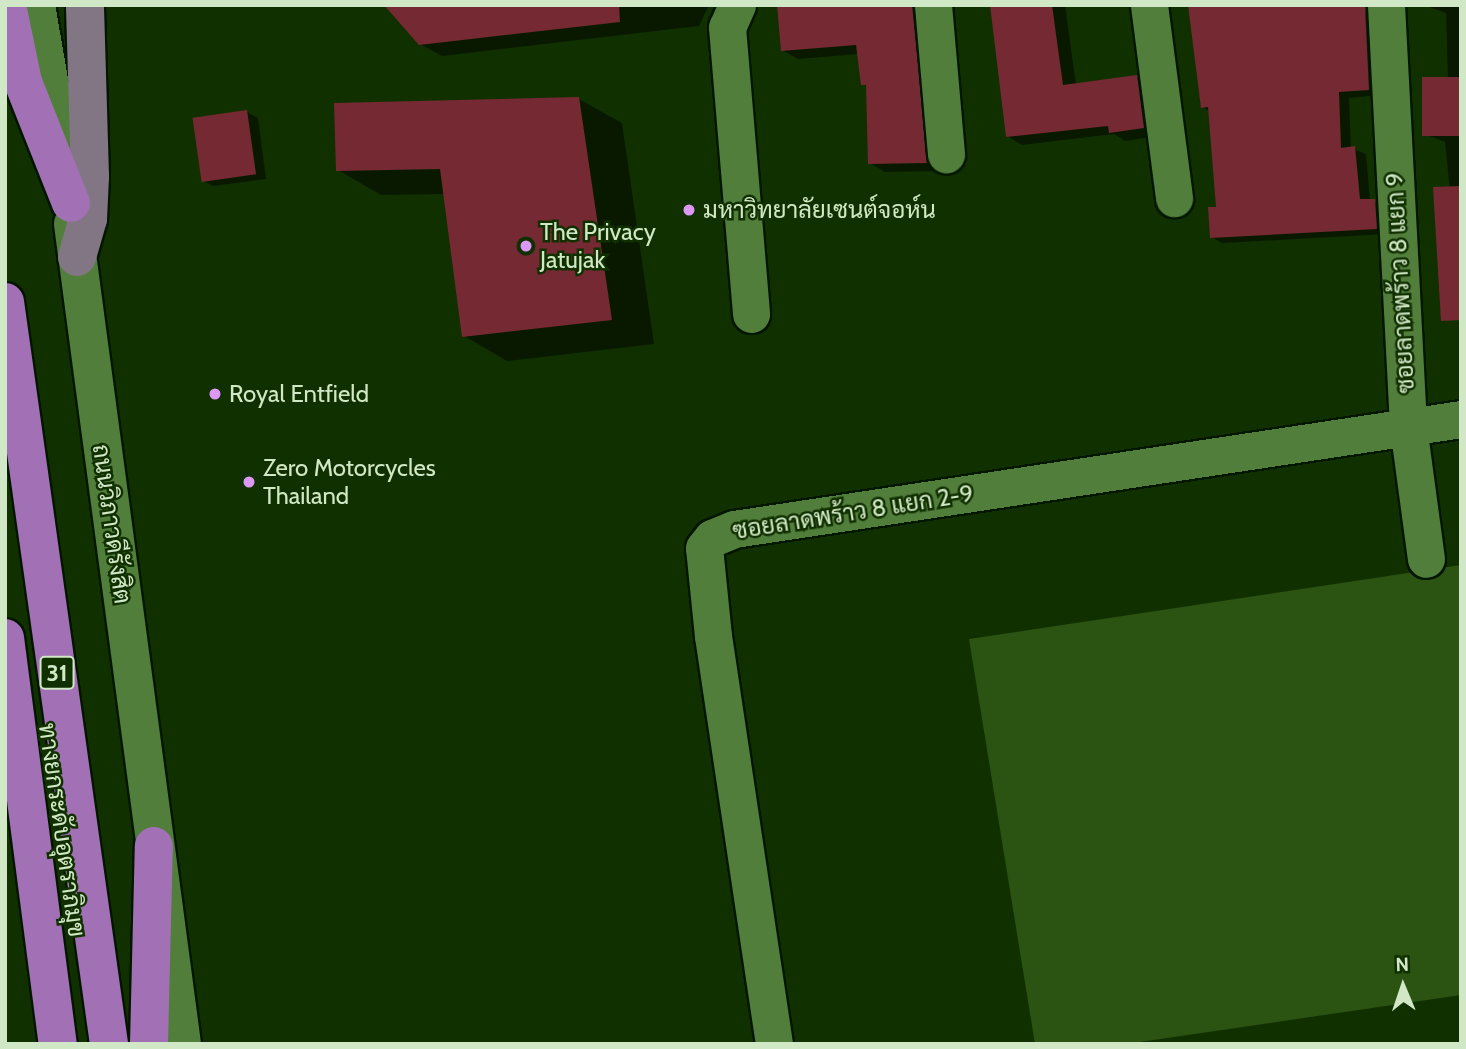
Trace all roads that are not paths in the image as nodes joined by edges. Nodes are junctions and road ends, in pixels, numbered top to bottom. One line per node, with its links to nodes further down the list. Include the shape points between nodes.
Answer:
1 (7, 5): 10 (highway, via 23,82)
2 (36, 5): 10 (main road, ถนนวิภาวดีรังสิต)
3 (85, 5): 11 (main road, via 90,176 88,219)
4 (737, 5): 13 (street, via 727,27)
5 (933, 5): 8 (street)
6 (1149, 5): 9 (street)
7 (1386, 5): 16 (street, ซอยลาดพร้าว 8 แยก 9)
8 (946, 154)
9 (1174, 198)
10 (71, 203): 11 (main road, ถนนวิภาวดีรังสิต)
11 (77, 257): 20 (main road, ถนนวิภาวดีรังสิต)
12 (5, 302): 24 (highway, 31)
13 (751, 314)
14 (5, 409): 23 (highway, ทางยกระดับอุตราภิมุข / 31)
15 (1461, 419): 16 (street, ซอยลาดพร้าว 8 แยก 2-9)
16 (1408, 426): 17 (street, ซอยลาดพร้าว 8 แยก 9); 27 (street, ซอยลาดพร้าว 8 แยก 2-9, via 734,528 712,537 705,548 712,636)
17 (1426, 559)
18 (5, 638): 22 (highway, ทางยกระดับอุตราภิมุข / 31)
19 (5, 845): 21 (highway)
20 (155, 846): 25 (highway); 26 (main road, ถนนวิภาวดีรังสิต)
21 (32, 1044)
22 (58, 1044)
23 (91, 1044)
24 (109, 1044)
25 (149, 1044)
26 (182, 1044)
27 (774, 1044)

